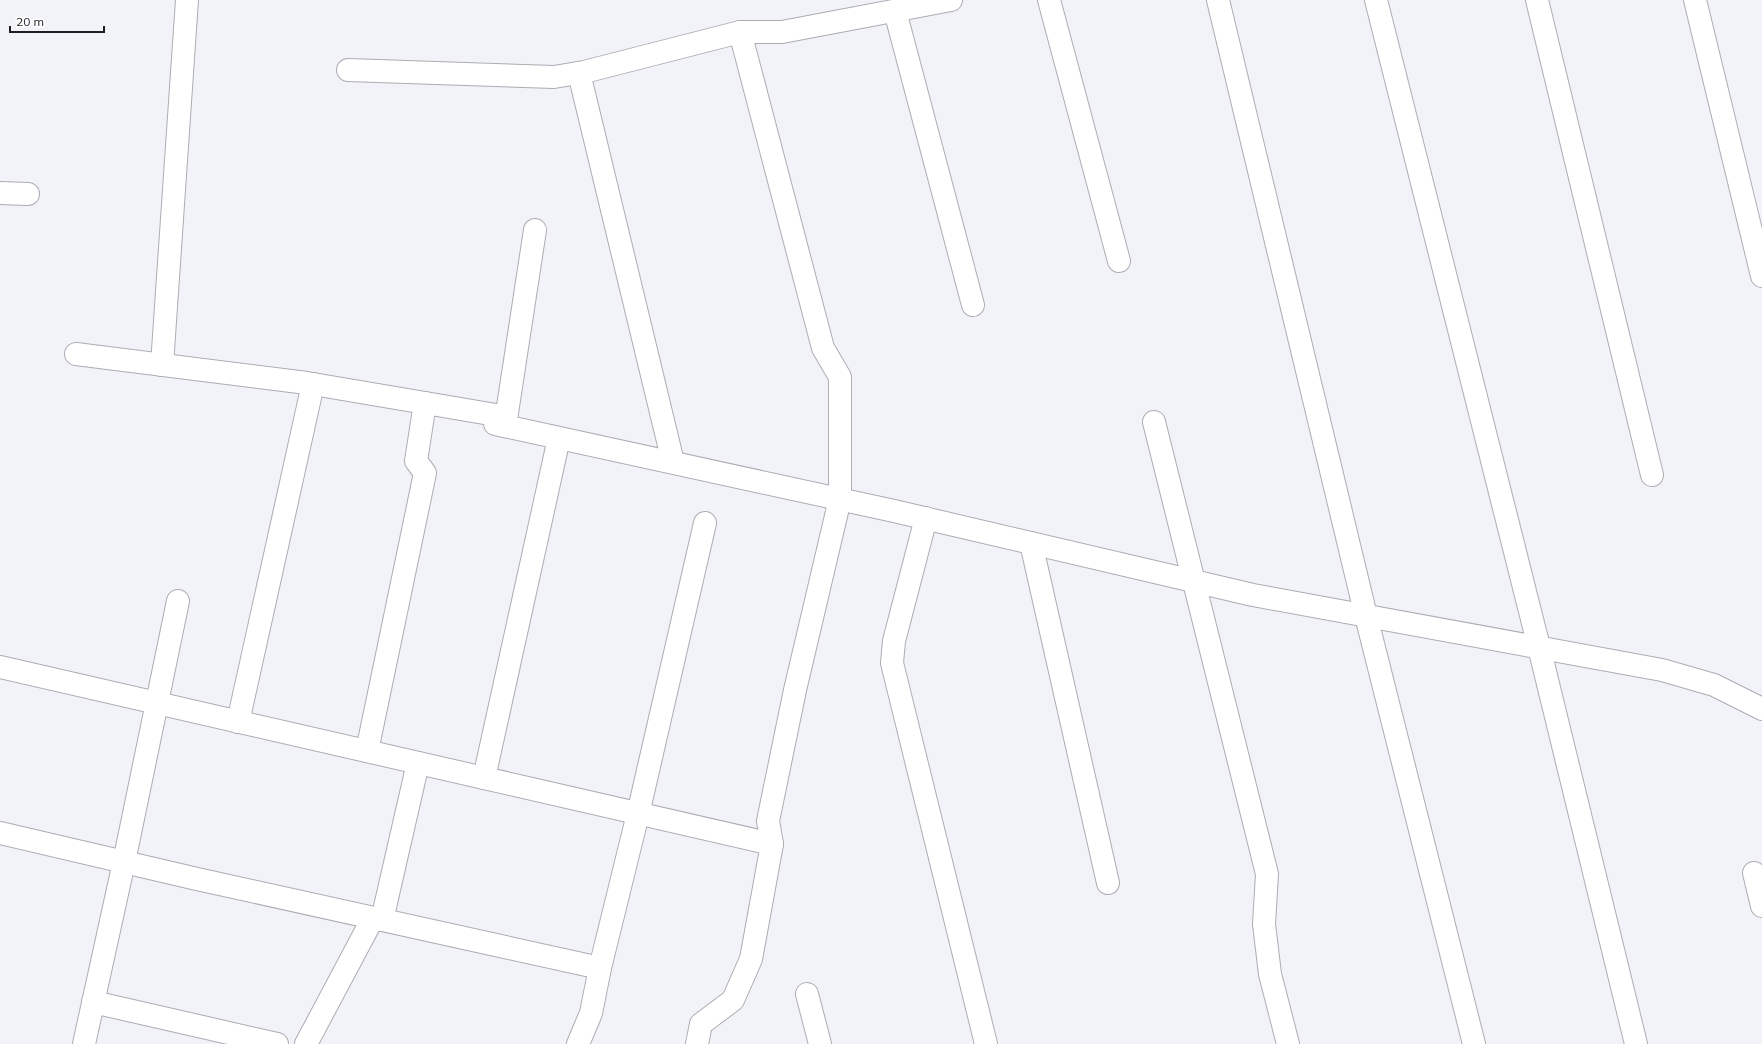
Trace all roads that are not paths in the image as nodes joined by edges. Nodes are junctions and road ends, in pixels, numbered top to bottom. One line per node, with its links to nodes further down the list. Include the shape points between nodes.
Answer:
1 (186, 0): 19 (street)
2 (950, 0): 8 (street)
3 (1049, 0): 15 (street)
4 (1218, 0): 33 (street)
5 (1376, 0): 34 (street)
6 (1537, 0): 26 (street)
7 (1695, 0): 16 (street)
8 (884, 8): 9 (street, via 782,32); 17 (street)
9 (740, 32): 11 (street); 27 (street, via 823,348 840,377)
10 (348, 70): 11 (street, via 554,77)
11 (578, 73): 25 (street)
12 (0, 192): 13 (street)
13 (28, 194)
14 (535, 230): 23 (street)
15 (1119, 261)
16 (1762, 276)
17 (973, 306)
18 (76, 354): 19 (street)
19 (162, 365): 20 (street)
20 (313, 384): 21 (street); 38 (street)
21 (425, 403): 23 (street, via 496,415 495,424); 39 (street, via 416,461 425,473)
22 (1154, 422): 31 (street)
23 (506, 426): 24 (street)
24 (559, 438): 25 (street); 41 (street)
25 (673, 462): 27 (street)
26 (1652, 475)
27 (840, 499): 28 (street); 44 (street, via 795,690 768,821)
28 (926, 518): 30 (street); 59 (street, via 894,641 892,664)
29 (706, 523): 42 (street)
30 (1031, 543): 31 (street); 47 (street)
31 (1194, 581): 33 (street); 60 (street, via 1267,874 1264,924 1270,974)
32 (178, 601): 36 (street)
33 (1366, 616): 34 (street); 61 (street)
34 (1539, 647): 37 (street, via 1662,670 1714,685); 62 (street)
35 (0, 667): 36 (street)
36 (157, 703): 38 (street); 45 (street)
37 (1762, 709)
38 (238, 722): 39 (street)
39 (366, 751): 40 (street)
40 (418, 763): 41 (street); 49 (street)
41 (484, 778): 42 (street)
42 (638, 814): 44 (street); 50 (street)
43 (0, 833): 45 (street)
44 (772, 844): 57 (street, via 751,959 734,1000 701,1024)
45 (124, 862): 49 (street); 52 (street)
46 (1754, 873): 48 (street)
47 (1108, 883)
48 (1762, 906)
49 (378, 919): 50 (street); 55 (street)
50 (600, 968): 56 (street, via 591,1013)
51 (807, 994): 58 (street)
52 (93, 1002): 53 (street); 54 (street)
53 (84, 1044)
54 (277, 1044)
55 (306, 1044)
56 (578, 1044)
57 (697, 1044)
58 (820, 1044)
59 (986, 1044)
60 (1288, 1044)
61 (1474, 1044)
62 (1636, 1044)

